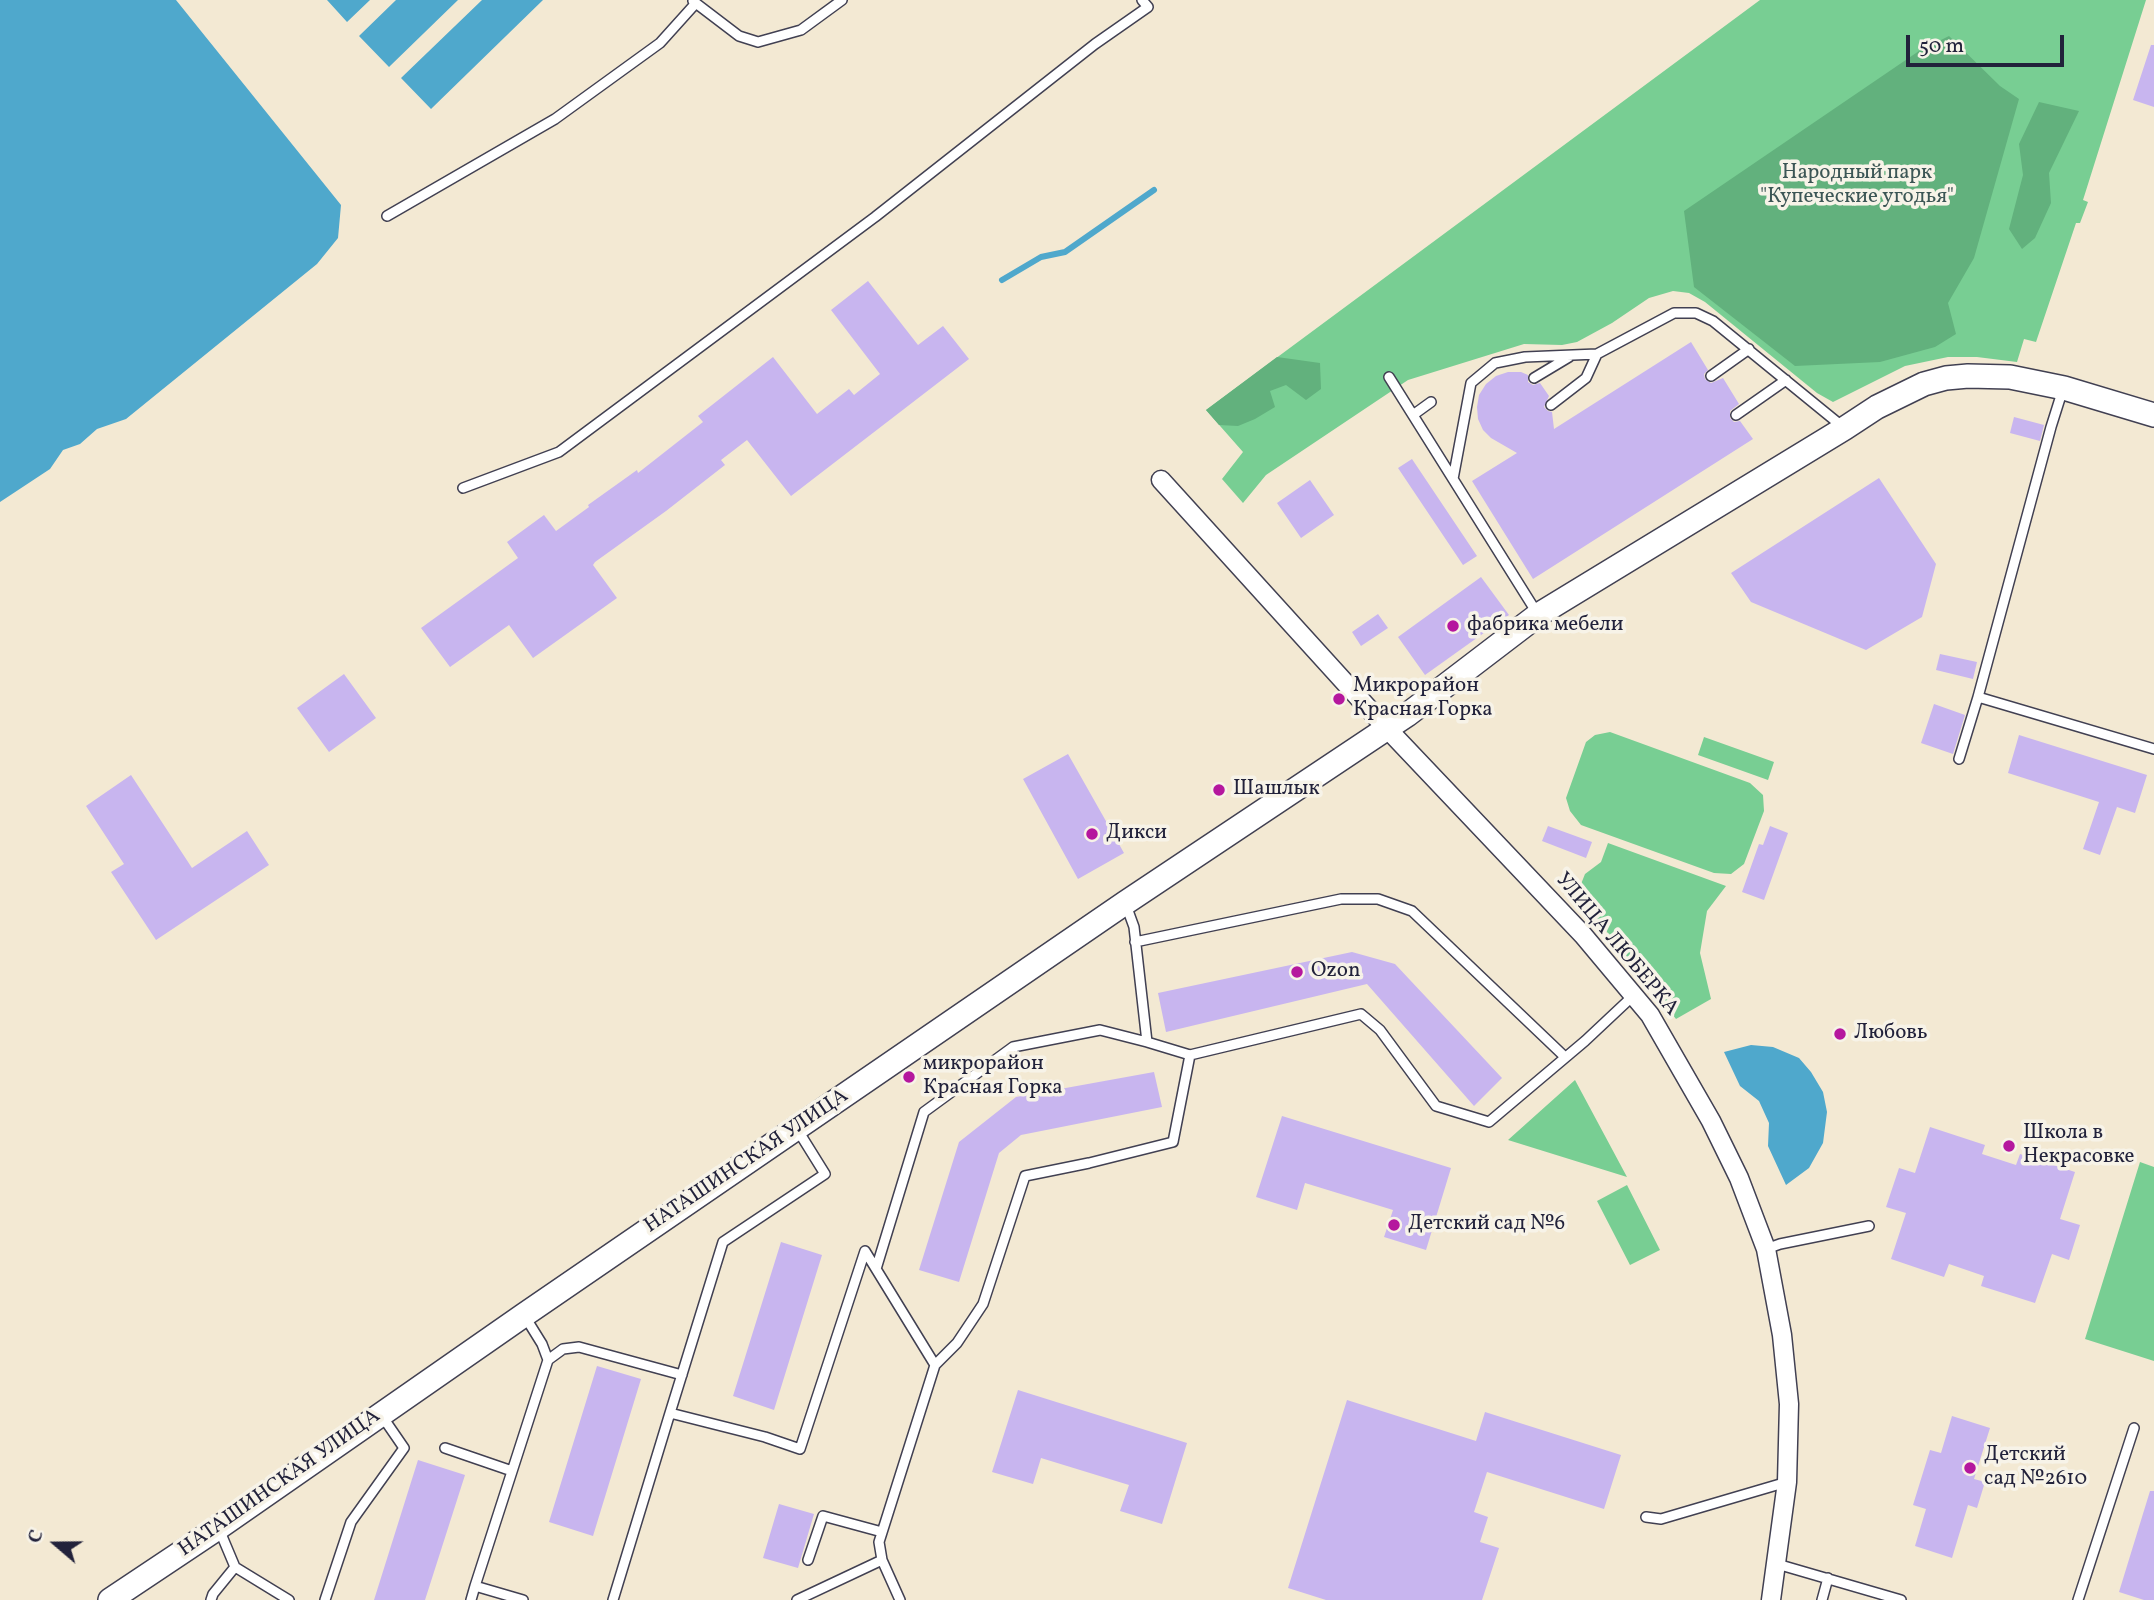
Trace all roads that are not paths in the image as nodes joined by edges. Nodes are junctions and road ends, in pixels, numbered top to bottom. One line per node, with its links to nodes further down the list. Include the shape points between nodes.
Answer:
1 (842, 0): 3 (lane, via 801,30 758,42 739,36)
2 (1142, 0): 21 (lane, via 1148,7 559,452)
3 (693, 2): 4 (lane, via 660,43 555,119)
4 (387, 216)
5 (1749, 349): 6 (lane, via 1713,321 1696,313 1674,313); 8 (lane); 11 (lane)
6 (1597, 354): 7 (lane); 14 (lane, via 1586,378)
7 (1571, 355): 10 (lane); 20 (lane, via 1495,363 1471,383)
8 (1711, 376)
9 (1389, 377): 15 (lane)
10 (1534, 377)
11 (1786, 380): 16 (lane); 18 (lane)
12 (2064, 388): 17 (street, НАТАШИНСКАЯ УЛИЦА); 18 (street, НАТАШИНСКАЯ УЛИЦА, via 2010,377 1946,378 1895,396); 23 (lane)
13 (1431, 402): 15 (lane)
14 (1550, 405)
15 (1413, 415): 20 (lane)
16 (1736, 415)
17 (2154, 415)
18 (1845, 428): 22 (street, НАТАШИНСКАЯ УЛИЦА)
19 (1161, 480): 24 (street, УЛИЦА ЛЮБЕРКА)
20 (1453, 480): 22 (lane)
21 (463, 488)
22 (1538, 615): 24 (street, НАТАШИНСКАЯ УЛИЦА)
23 (1978, 697): 25 (lane); 26 (lane)
24 (1387, 728): 27 (street, НАТАШИНСКАЯ УЛИЦА); 29 (street, УЛИЦА ЛЮБЕРКА)
25 (2154, 750)
26 (1959, 759)
27 (1125, 904): 28 (lane); 33 (street, НАТАШИНСКАЯ УЛИЦА)
28 (1135, 942): 30 (lane); 32 (lane, via 1341,899 1378,899 1412,911)
29 (1634, 995): 32 (lane); 35 (street, УЛИЦА ЛЮБЕРКА, via 1711,1121)
30 (1147, 1042): 31 (lane); 36 (lane, via 1100,1030 1013,1047 924,1112)
31 (1189, 1055): 32 (lane, via 1361,1014 1380,1030 1436,1106 1489,1122); 39 (lane, via 1173,1142 1025,1176 983,1304 957,1343)
32 (1565, 1057)
33 (797, 1129): 37 (street, НАТАШИНСКАЯ УЛИЦА); 40 (lane, via 825,1174 723,1242)
34 (1869, 1226): 35 (lane)
35 (1766, 1249): 46 (street, УЛИЦА ЛЮБЕРКА, via 1789,1404)
36 (876, 1269): 39 (lane); 41 (lane, via 865,1251 800,1449)
37 (524, 1315): 38 (lane); 42 (street, НАТАШИНСКАЯ УЛИЦА)
38 (548, 1360): 40 (lane, via 563,1349 579,1347); 45 (lane)
39 (934, 1365): 49 (lane)
40 (682, 1375): 41 (lane)
41 (670, 1413): 62 (lane)
42 (381, 1415): 48 (street, НАТАШИНСКАЯ УЛИЦА); 59 (lane, via 404,1448 351,1522)
43 (2134, 1428): 68 (lane)
44 (446, 1448): 45 (lane)
45 (512, 1471): 55 (lane)
46 (1787, 1482): 47 (lane, via 1661,1519); 52 (street, УЛИЦА ЛЮБЕРКА)
47 (1646, 1517)
48 (218, 1528): 53 (lane); 56 (street, НАТАШИНСКАЯ УЛИЦА)
49 (882, 1532): 50 (lane, via 823,1516); 51 (lane, via 878,1542)
50 (808, 1560)
51 (882, 1560): 63 (lane); 64 (lane)
52 (1777, 1563): 54 (lane); 65 (street, УЛИЦА ЛЮБЕРКА)
53 (234, 1567): 57 (lane); 58 (lane)
54 (1828, 1578): 66 (lane); 67 (lane)
55 (475, 1586): 60 (lane); 61 (lane)
56 (110, 1600)
57 (211, 1600)
58 (289, 1600)
59 (325, 1600)
60 (471, 1600)
61 (523, 1600)
62 (613, 1600)
63 (797, 1600)
64 (900, 1600)
65 (1771, 1600)
66 (1822, 1600)
67 (1902, 1600)
68 (2078, 1600)

